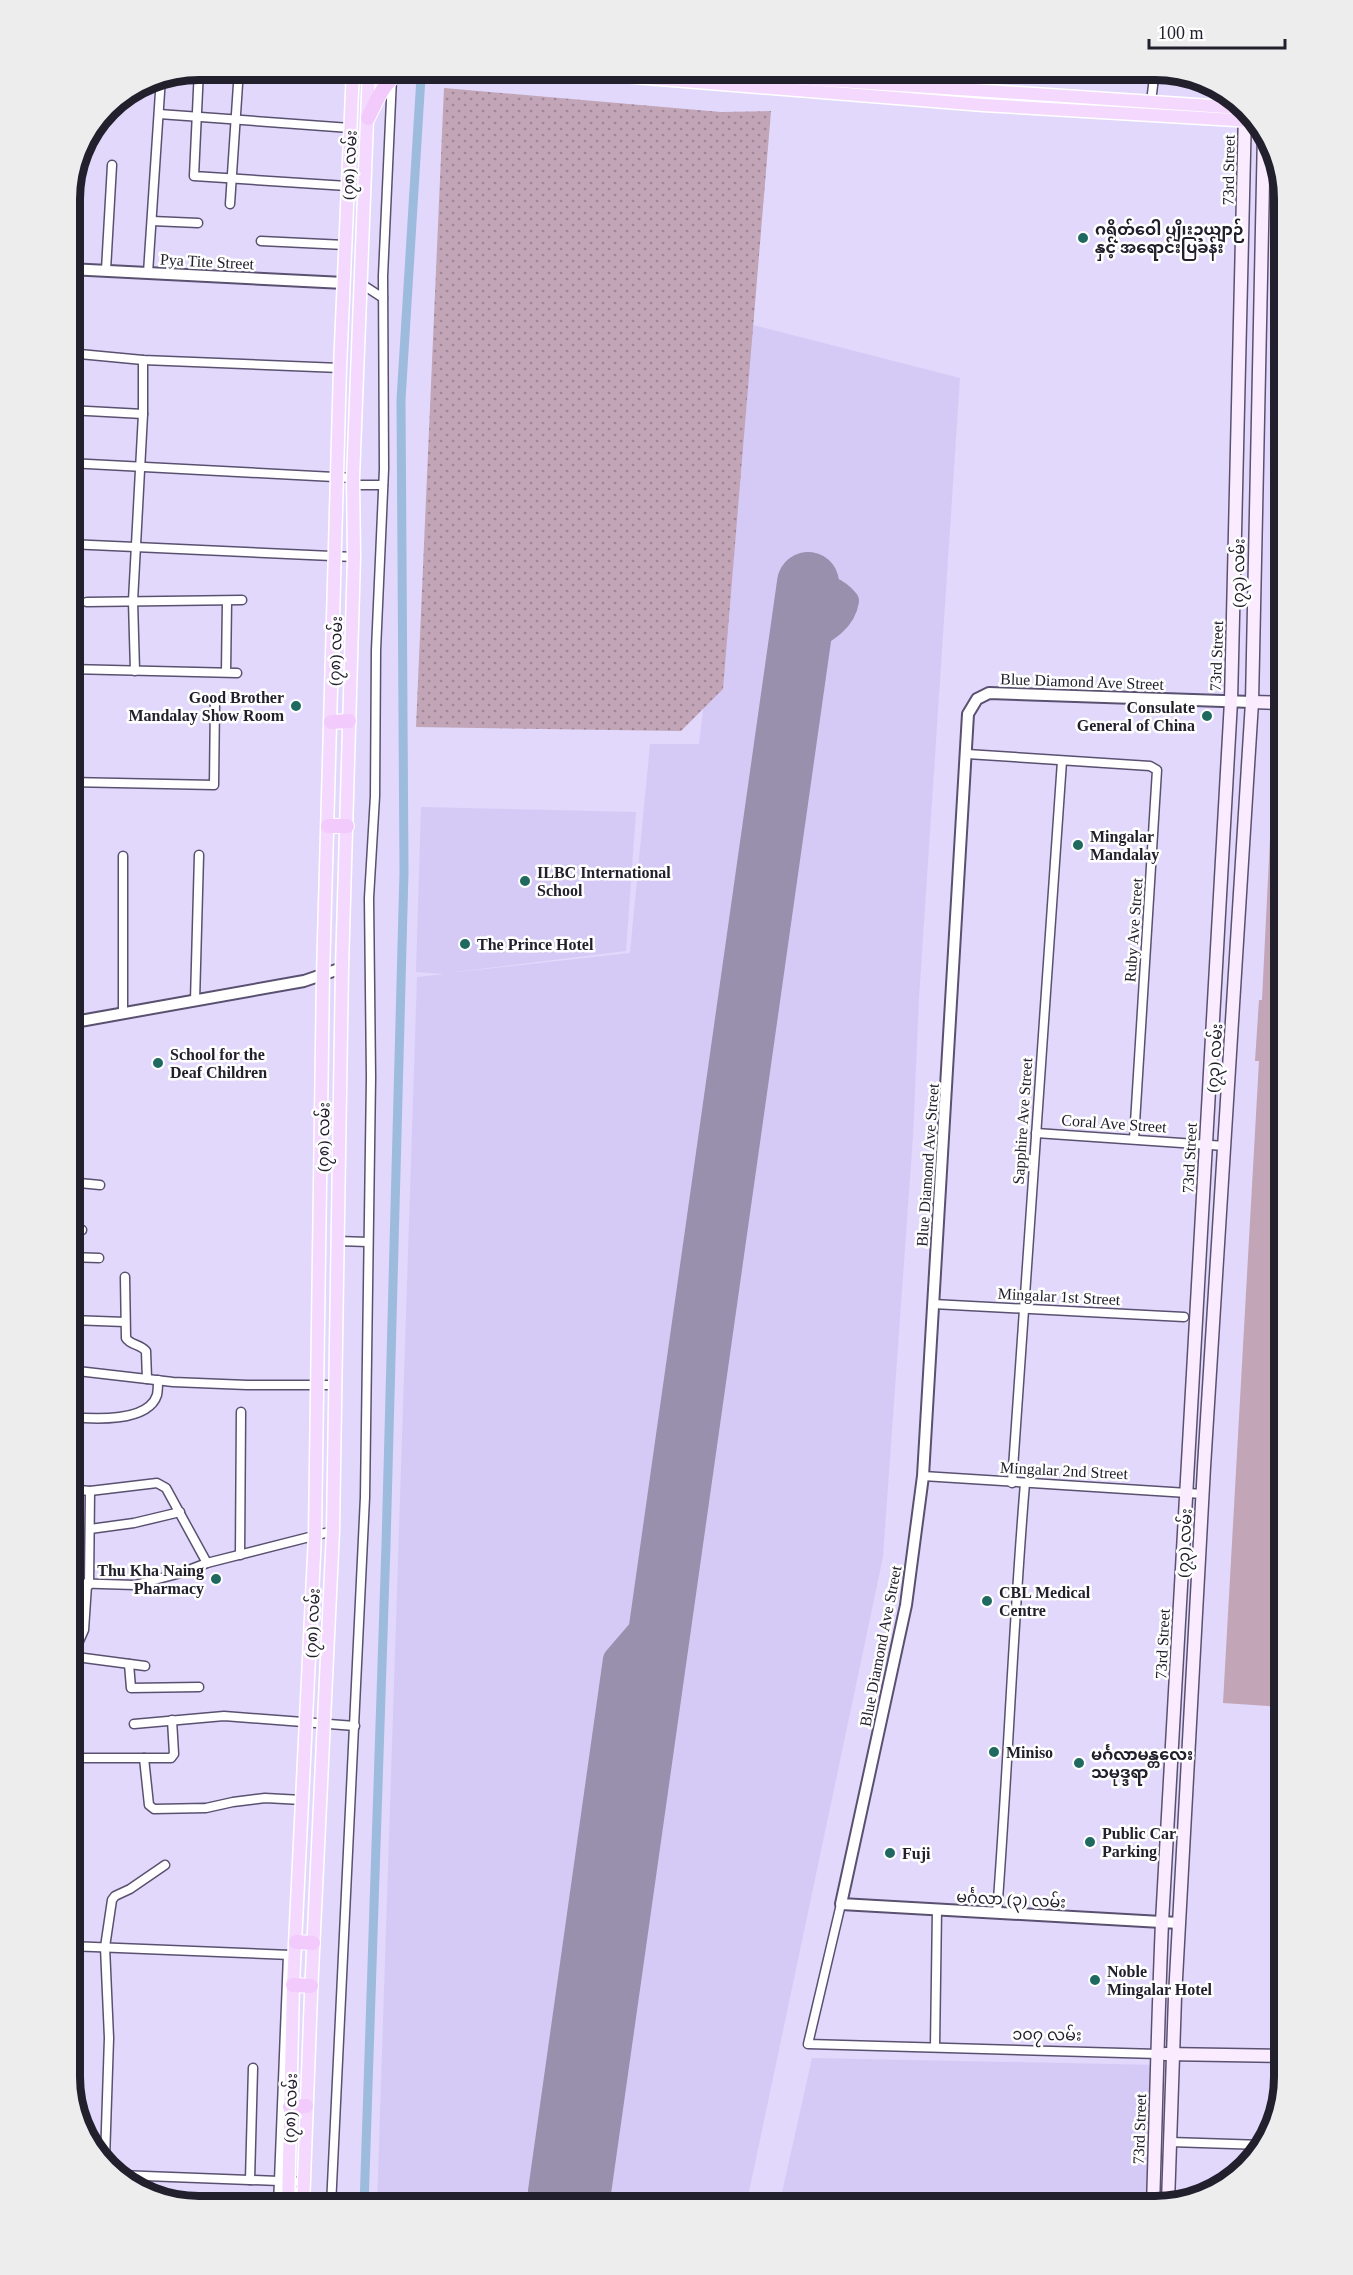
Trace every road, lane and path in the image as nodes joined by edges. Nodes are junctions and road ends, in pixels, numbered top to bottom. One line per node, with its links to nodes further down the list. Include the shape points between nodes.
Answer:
1 (198, 80): 15 (street)
2 (238, 80): 17 (street)
3 (352, 80): 19 (main road, (၇၈) လမ်း)
4 (369, 80): 16 (main road, (၇၈) လမ်း)
5 (392, 80): 16 (highway)
6 (398, 80): 34 (street)
7 (673, 80): 14 (main road, via 983,105)
8 (825, 80): 11 (main road)
9 (1154, 80): 11 (street)
10 (160, 86): 12 (street)
11 (1151, 102): 13 (main road)
12 (159, 114): 15 (street); 25 (street)
13 (1238, 114)
14 (1239, 115)
15 (196, 117): 17 (street); 22 (street, via 194,176)
16 (368, 118): 33 (main road, (၇၈) လမ်း)
17 (236, 120): 19 (street); 22 (street)
18 (1246, 123): 58 (main road, 73rd Street)
19 (350, 128): 23 (main road, (၇၈) လမ်း)
20 (1264, 152): 59 (main road, (၇၃) လမ်း)
21 (112, 165): 30 (street)
22 (232, 178): 23 (street); 24 (street)
23 (347, 186): 28 (main road, (၇၈) လမ်း)
24 (230, 204)
25 (152, 221): 26 (street); 31 (street)
26 (198, 223)
27 (261, 241): 28 (street)
28 (345, 244): 32 (main road, (၇၈) လမ်း)
29 (80, 269): 30 (street, Pya Tite Street)
30 (106, 270): 31 (street, Pya Tite Street)
31 (148, 273): 32 (street, Pya Tite Street)
32 (344, 283): 37 (main road, (၇၈) လမ်း)
33 (360, 283): 34 (street); 43 (main road, (၇၈) လမ်း)
34 (383, 298): 44 (street)
35 (80, 354): 36 (street)
36 (143, 360): 37 (street); 39 (street)
37 (340, 368): 42 (main road, (၇၈) လမ်း)
38 (80, 411): 39 (street)
39 (143, 414): 41 (street)
40 (80, 464): 41 (street)
41 (141, 467): 42 (street); 46 (street)
42 (336, 477): 43 (street); 47 (main road, (၇၈) လမ်း)
43 (353, 481): 44 (street); 48 (main road, (၇၈) လမ်း)
44 (383, 485): 84 (street, via 369,898)
45 (80, 545): 46 (street)
46 (134, 548): 47 (street); 50 (street)
47 (335, 557): 48 (street); 62 (main road, (၇၈) လမ်း)
48 (354, 557): 61 (main road, (၇၈) လမ်း)
49 (242, 600): 51 (street)
50 (133, 601): 51 (street); 52 (street); 54 (street)
51 (227, 601): 55 (street)
52 (87, 602)
53 (80, 669): 54 (street)
54 (135, 670): 55 (street)
55 (226, 672): 56 (street)
56 (237, 673)
57 (215, 701): 65 (street, via 214,785)
58 (1231, 701): 59 (street, Blue Diamond Ave Street); 63 (street, Blue Diamond Ave Street, via 989,693 976,699 969,714); 66 (main road, 73rd Street)
59 (1252, 702): 60 (main road); 69 (main road, (၇၃) လမ်း)
60 (1274, 703)
61 (349, 721): 62 (highway); 68 (main road, (၇၈) လမ်း)
62 (331, 722): 67 (main road, (၇၈) လမ်း)
63 (967, 754): 64 (street, Ruby Ave Street); 88 (street, Blue Diamond Ave Street)
64 (1062, 761): 77 (street, Sapphire Ave Street); 78 (street, Ruby Ave Street, via 1150,766 1158,772)
65 (80, 782)
66 (1226, 825): 69 (main road); 79 (main road, 73rd Street)
67 (328, 826): 68 (highway); 73 (main road, (၇၈) လမ်း)
68 (347, 826): 72 (main road, (၇၈) လမ်း)
69 (1245, 827): 80 (main road, (၇၃) လမ်း)
70 (199, 855): 74 (street)
71 (123, 856): 75 (street)
72 (342, 968): 73 (street); 83 (main road, (၇၈) လမ်း)
73 (323, 975): 74 (street); 96 (main road, (၇၈) လမ်း)
74 (195, 1001): 75 (street)
75 (123, 1014): 76 (street)
76 (80, 1021)
77 (1036, 1132): 78 (street, Coral Ave Street); 89 (street, Sapphire Ave Street)
78 (1134, 1139): 79 (street, Coral Ave Street)
79 (1206, 1145): 80 (street, Coral Ave Street); 105 (main road, 73rd Street)
80 (1225, 1146): 106 (main road, (၇၃) လမ်း)
81 (80, 1183): 82 (street)
82 (100, 1185)
83 (338, 1241): 84 (street); 97 (main road, (၇၈) လမ်း)
84 (368, 1242): 124 (street, via 365,1497)
85 (80, 1257): 86 (street)
86 (99, 1258)
87 (125, 1277): 92 (street)
88 (933, 1304): 89 (street, Mingalar 1st Street); 100 (street, Blue Diamond Ave Street)
89 (1024, 1308): 90 (street, Mingalar 1st Street); 101 (street, Sapphire Ave Street)
90 (1184, 1317)
91 (80, 1318): 92 (street)
92 (125, 1322): 94 (street, via 128,1342 146,1351)
93 (80, 1371): 94 (street)
94 (147, 1379): 95 (street)
95 (158, 1380): 96 (street); 99 (street, via 157,1395 139,1413)
96 (317, 1384): 97 (street); 110 (main road, (၇၈) လမ်း)
97 (336, 1385): 109 (main road, (၇၈) လမ်း)
98 (241, 1412): 111 (street)
99 (80, 1417)
100 (923, 1476): 101 (street, Mingalar 2nd Street); 129 (street, Blue Diamond Ave Street, via 906,1605)
101 (1012, 1483): 102 (street, Mingalar 2nd Street)
102 (1025, 1484): 105 (street, Mingalar 2nd Street); 131 (street)
103 (80, 1490): 104 (street)
104 (90, 1491): 107 (street, via 157,1483 166,1488); 108 (street)
105 (1187, 1493): 106 (street, Mingalar 2nd Street); 132 (main road, 73rd Street)
106 (1203, 1494): 133 (main road, (၇၃) လမ်း)
107 (180, 1512): 108 (street); 112 (street)
108 (90, 1528): 114 (street)
109 (333, 1531): 110 (street); 122 (main road, (၇၈) လမ်း)
110 (315, 1535): 111 (street); 121 (main road, (၇၈) လမ်း)
111 (240, 1555): 112 (street)
112 (207, 1563): 114 (street, via 135,1585)
113 (80, 1584): 114 (street)
114 (88, 1585): 115 (street)
115 (80, 1638)
116 (80, 1658): 117 (street)
117 (129, 1664): 118 (street); 119 (street, via 131,1688)
118 (145, 1666)
119 (199, 1687)
120 (172, 1720): 121 (street, via 224,1716); 123 (street); 126 (street, via 174,1754 165,1759)
121 (306, 1722): 122 (street); 127 (main road, (၇၈) လမ်း)
122 (323, 1723): 124 (street); 134 (main road, (၇၈) လမ်း)
123 (134, 1724)
124 (355, 1726): 158 (street)
125 (80, 1758): 126 (street)
126 (144, 1758): 127 (street, via 149,1804 154,1809 206,1808 265,1798)
127 (302, 1800): 137 (main road, (၇၈) လမ်း)
128 (165, 1865): 136 (street, via 112,1900)
129 (841, 1904): 130 (street, မင်္ဂလာ (၃) လမ်း); 140 (street, ၁၀၇ လမ်း, via 808,2044)
130 (937, 1910): 131 (street, မင်္ဂလာ (၃) လမ်း); 140 (street)
131 (997, 1913): 132 (street, မင်္ဂလာ (၃) လမ်း)
132 (1162, 1922): 133 (street, မင်္ဂလာ (၃) လမ်း); 141 (main road, 73rd Street)
133 (1179, 1923): 142 (main road, (၇၃) လမ်း)
134 (313, 1943): 137 (highway); 139 (main road, (၇၈) လမ်း)
135 (80, 1946): 136 (street)
136 (105, 1947): 137 (street); 149 (street, via 109,2038)
137 (293, 1951): 138 (main road, (၇၈) လမ်း); 152 (street)
138 (293, 1985): 139 (highway); 146 (main road, (၇၈) လမ်း)
139 (311, 1986): 145 (main road, (၇၈) လမ်း)
140 (935, 2047): 141 (street, ၁၀၇ လမ်း)
141 (1158, 2054): 142 (main road, ၁၀၇ လမ်း); 159 (main road, 73rd Street)
142 (1174, 2054): 143 (main road, ၁၀၇ လမ်း); 147 (main road, 73rd Street)
143 (1274, 2056)
144 (253, 2068): 151 (street)
145 (306, 2106): 146 (highway); 153 (main road, (၇၈) လမ်း)
146 (290, 2107): 152 (main road, (၇၈) လမ်း)
147 (1170, 2142): 148 (street); 154 (main road, 73rd Street)
148 (1250, 2146)
149 (105, 2150)
150 (134, 2176): 151 (street)
151 (250, 2180): 152 (street)
152 (284, 2181): 153 (street); 155 (street); 156 (main road, (၇၈) လမ်း)
153 (304, 2182): 157 (main road, (၇၈) လမ်း)
154 (1168, 2194)
155 (281, 2195)
156 (286, 2195)
157 (303, 2195)
158 (333, 2195)
159 (1153, 2196)

